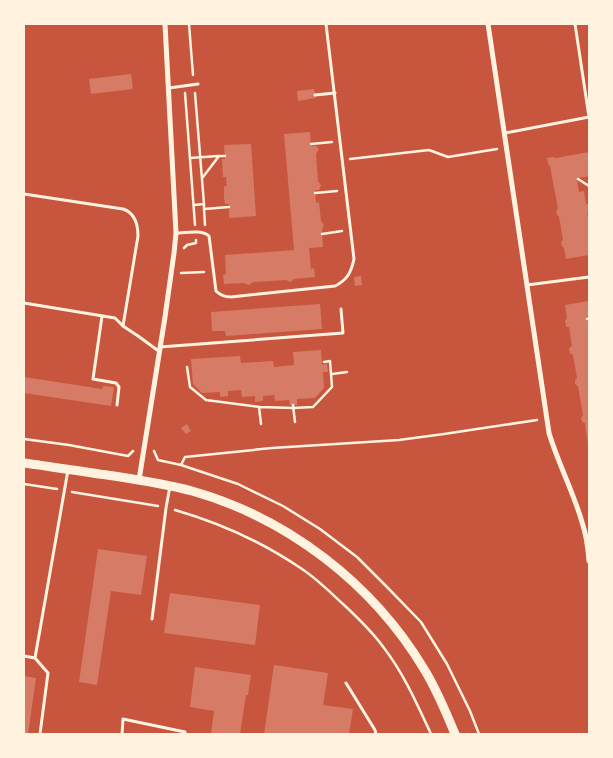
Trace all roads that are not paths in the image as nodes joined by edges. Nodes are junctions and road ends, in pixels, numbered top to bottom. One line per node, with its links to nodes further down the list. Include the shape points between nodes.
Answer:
1 (165, 24): 6 (street)
2 (326, 24): 7 (lane)
3 (488, 24): 9 (street)
4 (575, 24): 9 (lane, via 589,117)
5 (196, 84): 6 (lane)
6 (168, 88): 11 (street)
7 (335, 93): 8 (lane); 11 (lane, via 354,259 348,276 342,282 335,286 231,298 220,295 216,291 210,236 206,233)
8 (315, 95)
9 (504, 133): 13 (street)
10 (24, 194): 17 (lane, via 123,209 136,221 138,236)
11 (176, 233): 18 (street)
12 (589, 276): 13 (lane)
13 (526, 285): 24 (street, via 549,433 582,522)
14 (24, 303): 16 (lane)
15 (341, 310): 18 (lane, via 342,333)
16 (102, 316): 17 (lane, via 115,318); 19 (lane, via 93,379 116,383 119,387)
17 (123, 326): 18 (lane)
18 (160, 349): 22 (street)
19 (117, 404)
20 (24, 463): 21 (street)
21 (68, 470): 22 (street); 27 (lane)
22 (139, 480): 23 (street)
23 (170, 486): 25 (lane); 33 (street, via 237,507 308,546 330,562 366,595 402,637 436,690)
24 (589, 561)
25 (152, 619)
26 (24, 656): 27 (lane)
27 (35, 658): 29 (lane, via 48,673)
28 (346, 683): 32 (lane)
29 (40, 734)
30 (122, 734): 31 (lane, via 123,719)
31 (184, 734)
32 (376, 734)
33 (455, 734)

